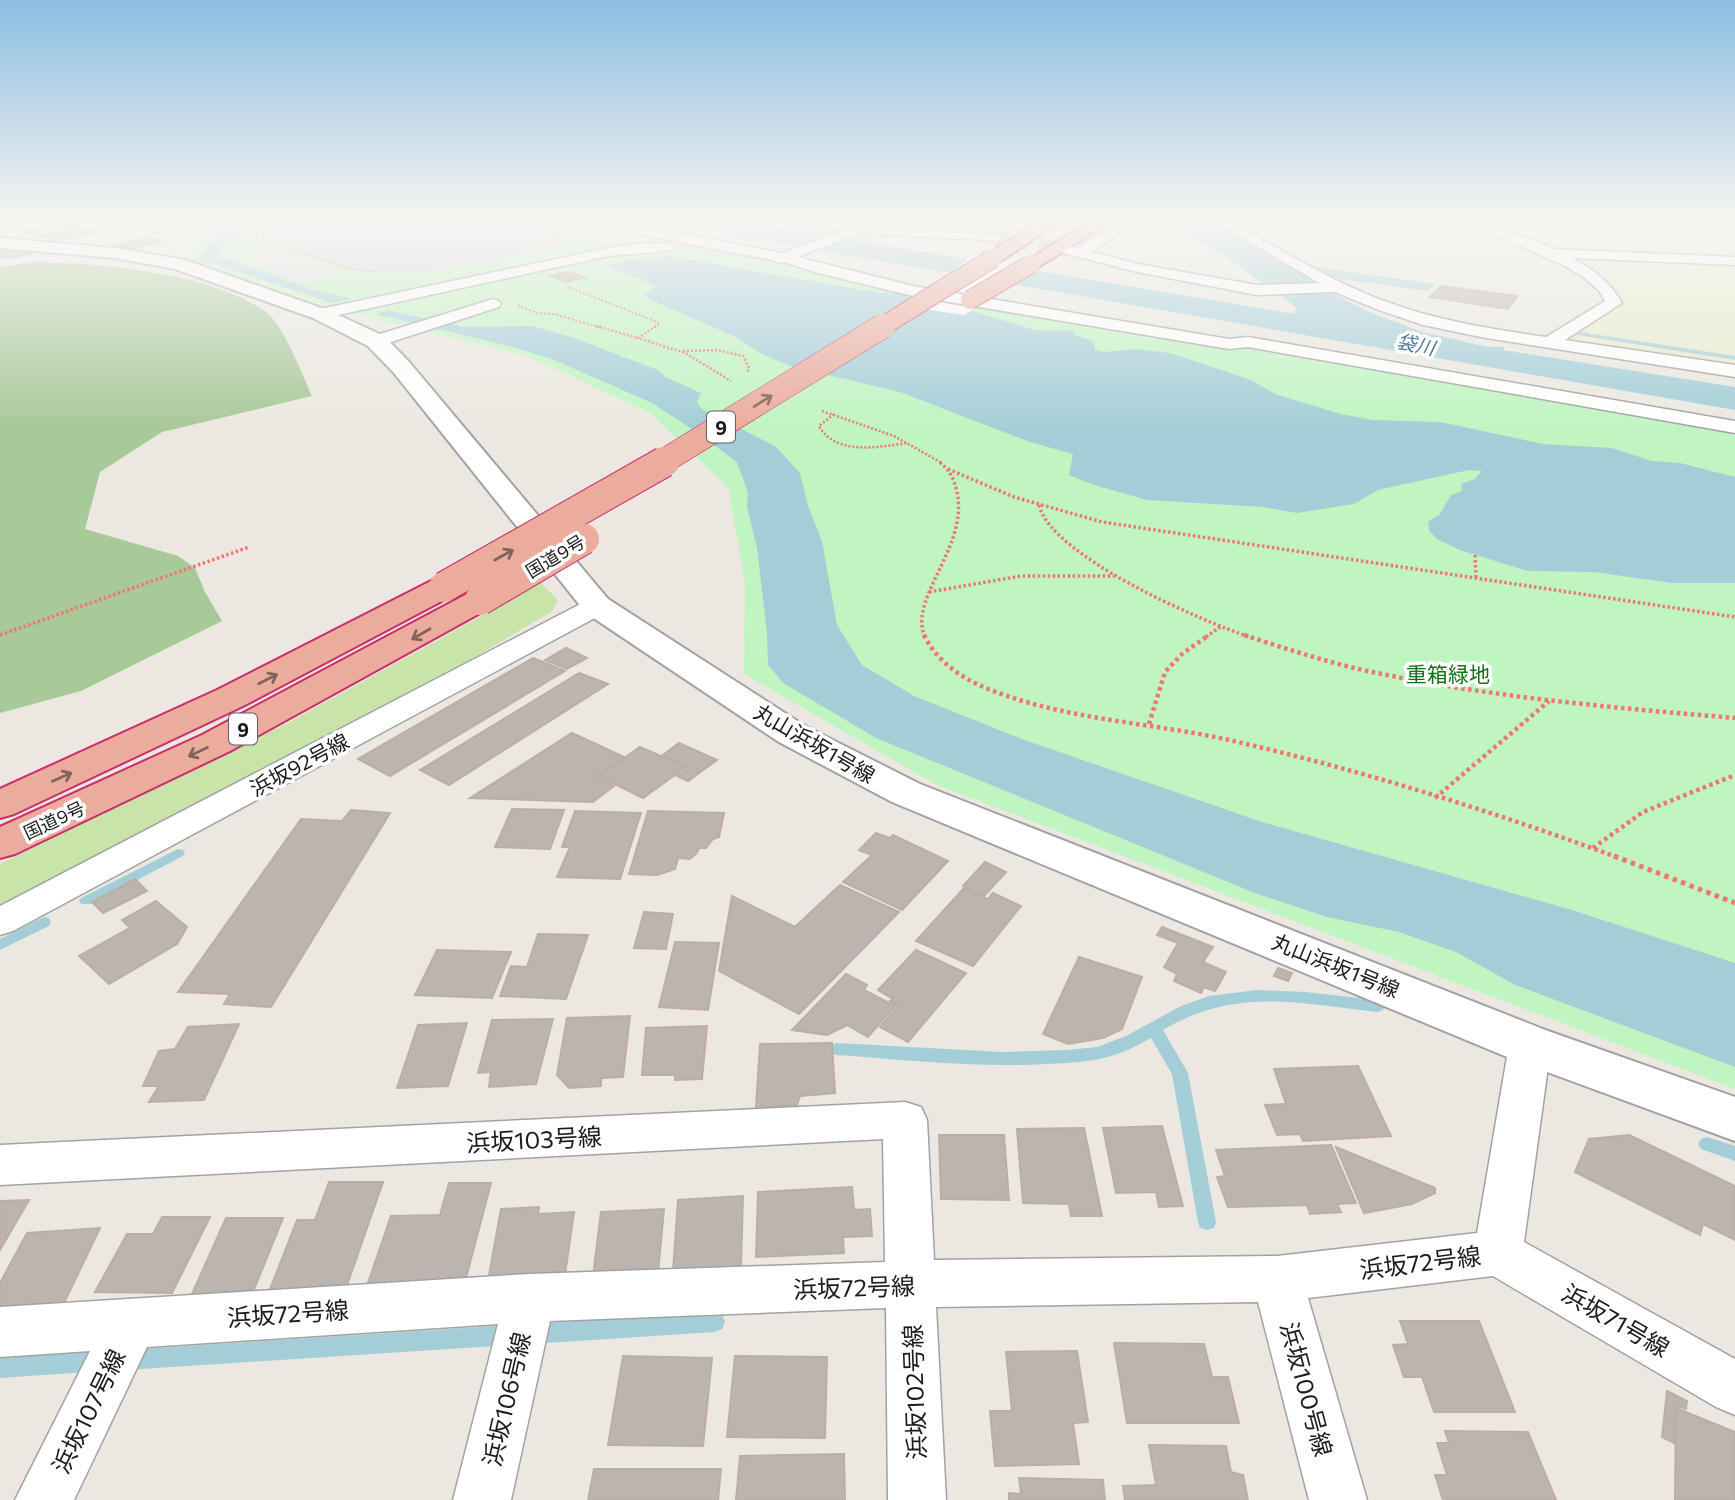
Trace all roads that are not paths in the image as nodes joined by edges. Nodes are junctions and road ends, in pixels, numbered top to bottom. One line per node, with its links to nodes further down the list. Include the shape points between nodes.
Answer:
1 (252, 290): 9 (street, 丸山浜坂1号線)
2 (430, 290): 9 (street)
3 (909, 290): 13 (street, via 1229,344 1272,346)
4 (938, 290): 17 (highway, 国道9号 / 9, one-way to 4, bridge, via 230,698 444,587 586,509)
5 (983, 290): 14 (highway, 9, bridge)
6 (1338, 290): 11 (street, via 1429,321)
7 (1608, 290): 11 (street, via 1614,303)
8 (493, 304): 10 (street)
9 (320, 314): 10 (street, 丸山浜坂1号線)
10 (388, 336): 16 (street, 丸山浜坂1号線, via 402,368)
11 (1548, 343): 12 (street)
12 (1735, 371)
13 (1735, 428)
14 (704, 465)
15 (608, 524): 18 (highway, 国道9号 / 9, one-way to 18, bridge, via 480,600 216,743)
16 (597, 606): 19 (street, 浜坂92号線); 20 (street, 丸山浜坂1号線, via 792,733 906,793)
17 (0, 805)
18 (0, 844)
19 (0, 922)
20 (1530, 1045): 21 (street, 丸山浜坂1号線); 23 (street, 浜坂72号線)
21 (1735, 1119)
22 (0, 1165): 25 (street, 浜坂103号線, via 905,1120)
23 (1498, 1253): 24 (street, 浜坂72号線); 29 (street, 浜坂71号線)
24 (1277, 1279): 25 (street, 浜坂72号線); 33 (street, 浜坂100号線)
25 (910, 1284): 26 (street, 浜坂72号線); 32 (street, 浜坂102号線)
26 (530, 1298): 27 (street, 浜坂72号線); 31 (street, 浜坂106号線)
27 (132, 1323): 28 (street, 浜坂72号線); 30 (street, 浜坂107号線)
28 (0, 1332)
29 (1735, 1388)
30 (44, 1500)
31 (482, 1500)
32 (917, 1500)
33 (1338, 1500)

